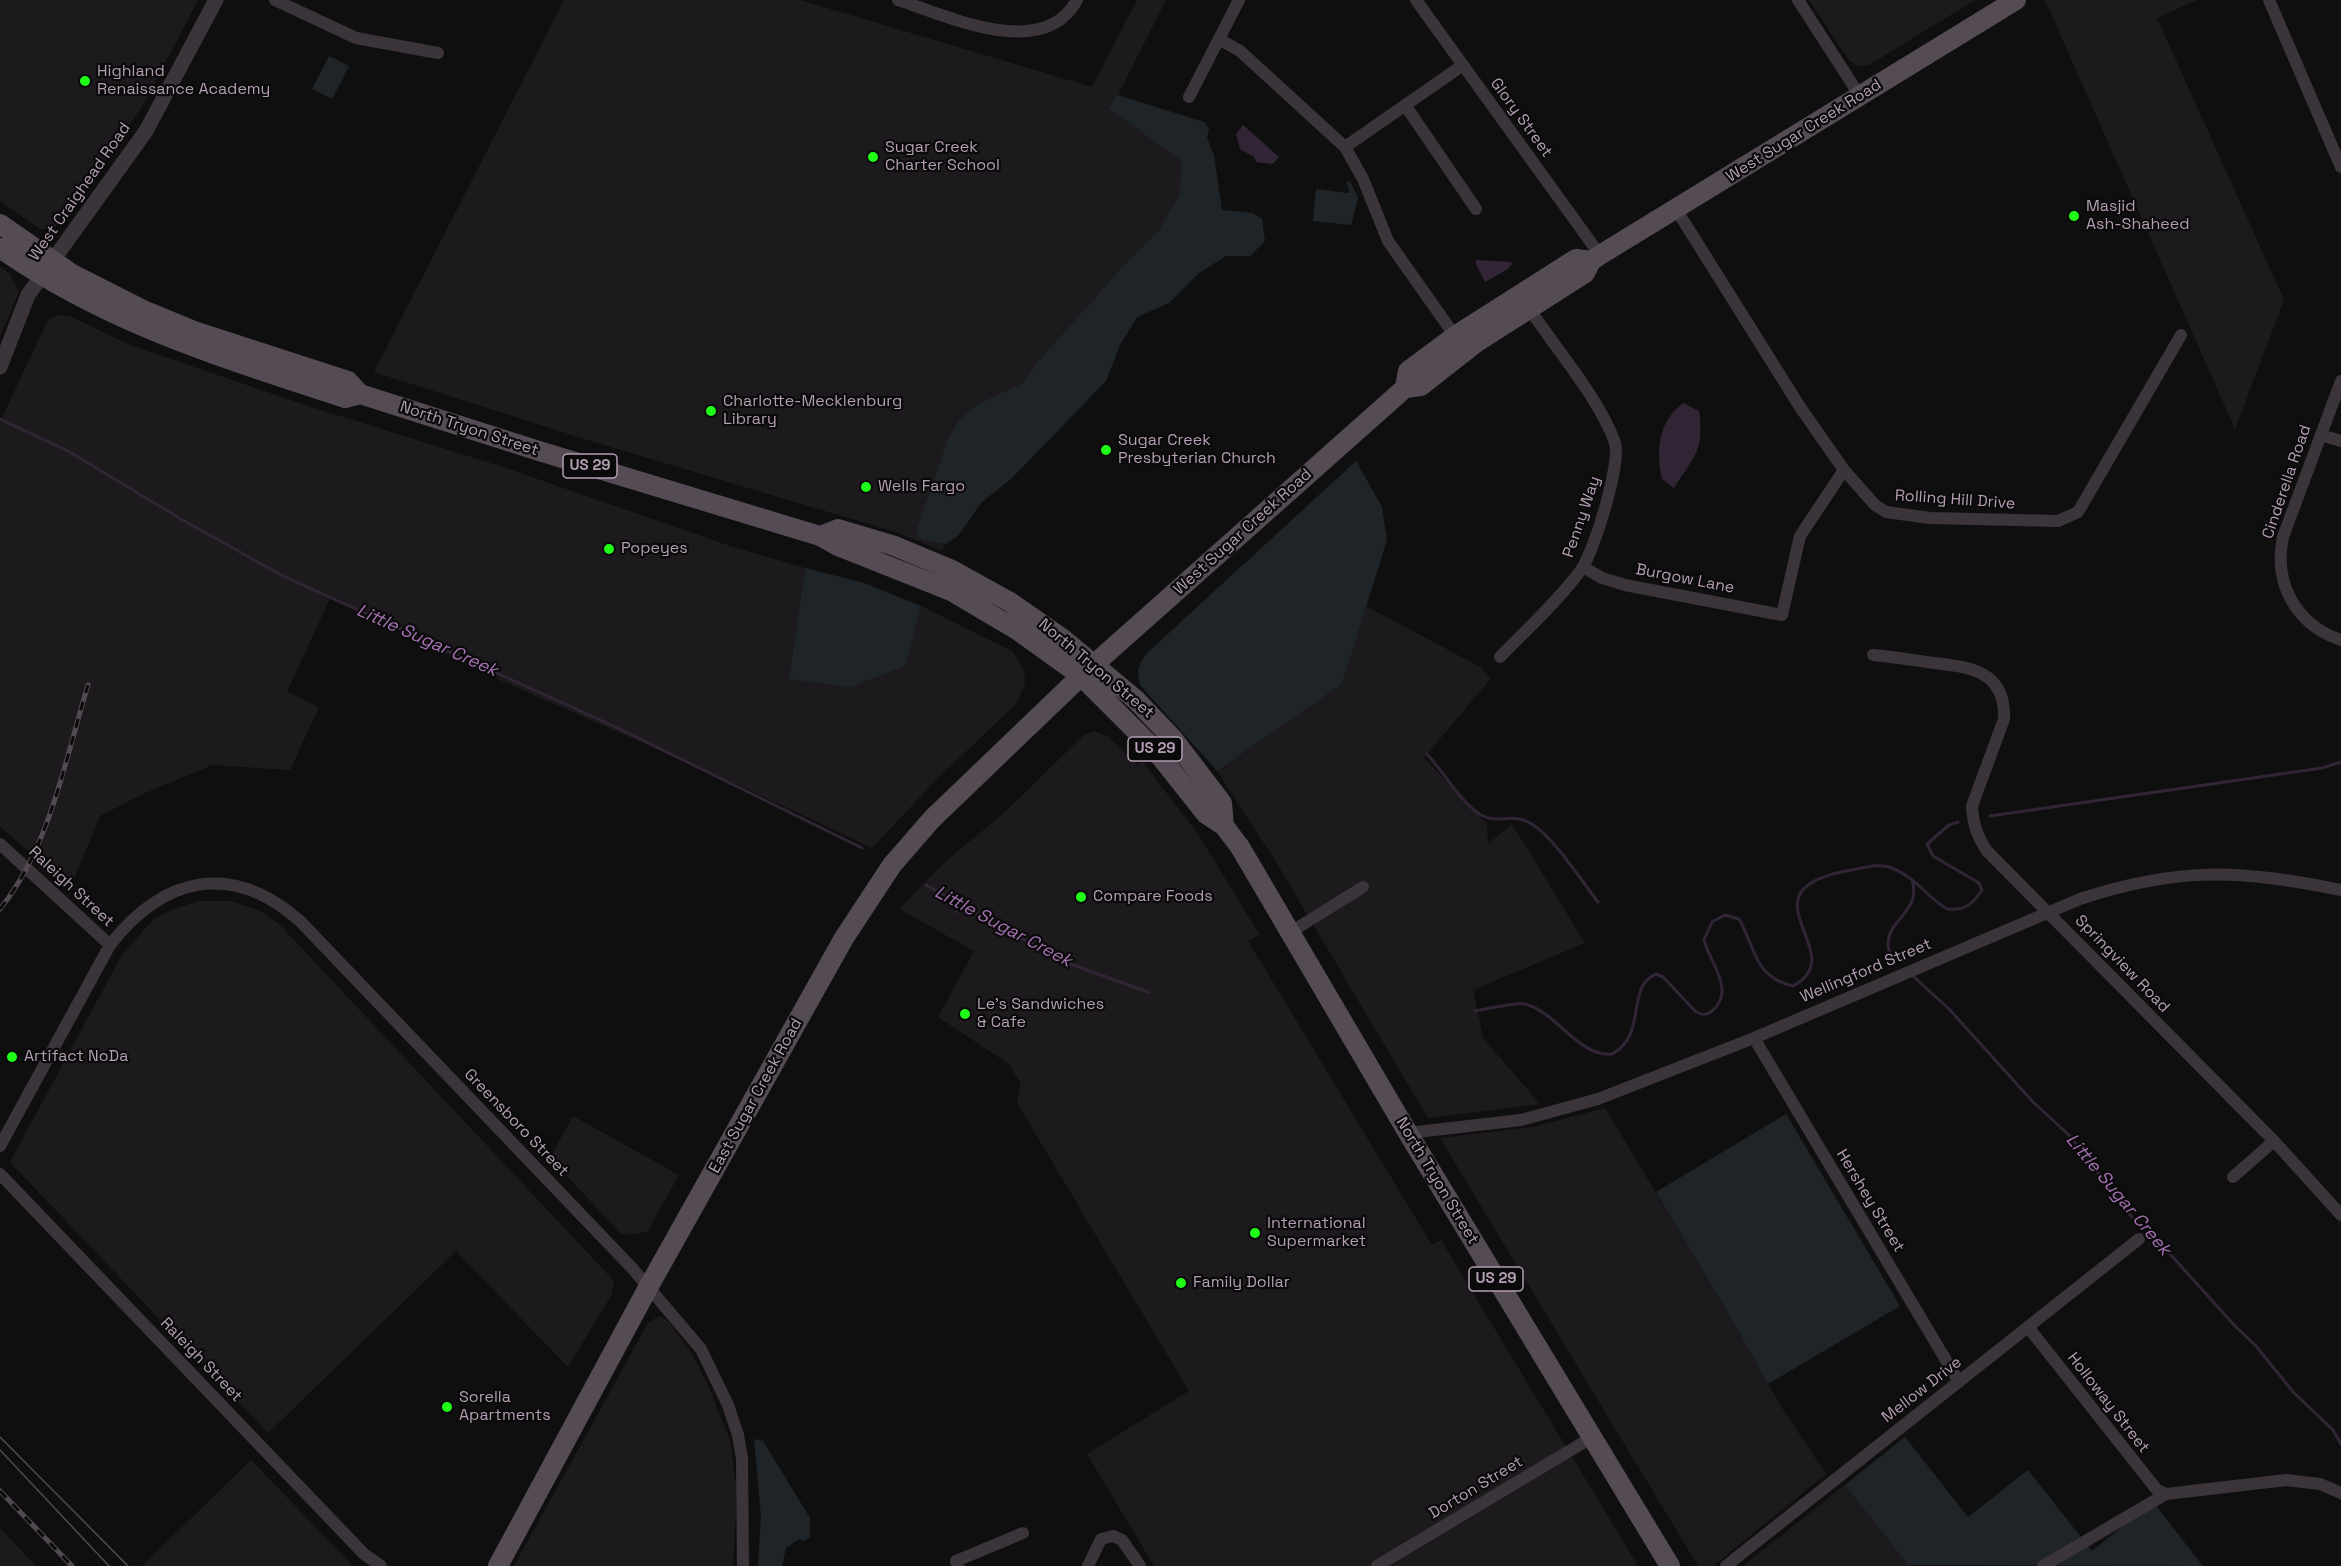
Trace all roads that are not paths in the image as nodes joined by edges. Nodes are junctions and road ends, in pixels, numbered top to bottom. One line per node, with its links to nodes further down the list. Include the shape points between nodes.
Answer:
1 (216, 0): 23 (street, West Craighead Road, via 146,131)
2 (275, 0): 11 (street, via 356,38)
3 (898, 0): 4 (street, via 998,31 1024,32 1062,20)
4 (1077, 0)
5 (1239, 0): 10 (street)
6 (1416, 0): 12 (street, Glory Street)
7 (1797, 0): 13 (street)
8 (2016, 0): 13 (main road, West Sugar Creek Road)
9 (2269, 0): 17 (street)
10 (1219, 39): 14 (street); 16 (street, via 1240,51)
11 (438, 53)
12 (1462, 65): 15 (street); 22 (street, Glory Street)
13 (1860, 96): 19 (main road, West Sugar Creek Road)
14 (1189, 98)
15 (1405, 105): 16 (street); 18 (street)
16 (1345, 147): 26 (street, via 1363,178 1385,236)
17 (2341, 167)
18 (1476, 209)
19 (1676, 209): 22 (main road, West Sugar Creek Road); 32 (street, Rolling Hill Drive)
20 (0, 225): 23 (main road, North Tryon Street / US 29)
21 (0, 248): 23 (main road, North Tryon Street / US 29)
22 (1596, 258): 24 (main road, West Sugar Creek Road, via 1585,273); 26 (main road, West Sugar Creek Road, via 1576,259)
23 (47, 270): 27 (street, West Craighead Road, via 25,300); 37 (main road, North Tryon Street / US 29, via 170,321 348,381 360,394 820,536 838,529 892,545 952,570 1038,621)
24 (1529, 308): 29 (main road, West Sugar Creek Road, via 1421,386); 33 (street, Penny Way, via 1600,413 1616,445 1609,495)
25 (2181, 335): 32 (street, Rolling Hill Drive, via 2078,512 2064,520 1930,518 1886,512)
26 (1455, 336): 29 (main road, West Sugar Creek Road, via 1408,371)
27 (0, 367)
28 (2341, 381): 30 (street, Cinderella Road)
29 (1405, 388): 37 (main road, West Sugar Creek Road)
30 (2321, 435): 31 (street); 34 (street, Cinderella Road, via 2283,537 2280,562 2286,591 2299,613 2323,633)
31 (2341, 441)
32 (1844, 470): 33 (street, Burgow Lane, via 1800,536 1782,615 1625,585)
33 (1583, 567): 36 (street, Penny Way)
34 (2341, 640)
35 (1873, 655): 41 (street, Springview Road, via 1968,666 1994,685 2004,704 2004,719 1976,790 1973,819 1988,851)
36 (1500, 657)
37 (1087, 671): 42 (main road, North Tryon Street / US 29, via 1206,814 1224,826); 52 (main road, East Sugar Creek Road, via 932,819 868,898)
38 (0, 844): 43 (street, Raleigh Street)
39 (1363, 887): 42 (street)
40 (2341, 890): 41 (street, Wellingford Street, via 2242,874 2187,874 2112,888)
41 (2048, 912): 44 (street, Wellingford Street); 46 (street, Springview Road)
42 (1289, 933): 45 (main road, North Tryon Street / US 29)
43 (110, 945): 47 (street, Raleigh Street); 52 (street, Greensboro Street, via 150,903 186,887 225,884 269,897 300,921)
44 (1754, 1038): 45 (street, Wellingford Street, via 1569,1109 1521,1120); 54 (street, Hershey Street)
45 (1408, 1133): 55 (main road, North Tryon Street / US 29)
46 (2274, 1141): 49 (street); 50 (street, Springview Road)
47 (0, 1146)
48 (0, 1174): 60 (street, Raleigh Street, via 364,1554)
49 (2233, 1177)
50 (2341, 1215)
51 (2139, 1239): 53 (street, Mellow Drive)
52 (649, 1286): 59 (main road, East Sugar Creek Road); 61 (street, Greensboro Street, via 701,1350 728,1405 742,1458)
53 (2028, 1328): 54 (street, Mellow Drive); 57 (street, Holloway Street, via 2157,1490)
54 (1959, 1382): 67 (street, Mellow Drive)
55 (1591, 1438): 65 (street, Dorton Street); 66 (main road, North Tryon Street / US 29)
56 (2341, 1493): 57 (street, via 2320,1484 2286,1480)
57 (2166, 1494): 68 (street)
58 (1023, 1533): 62 (street, via 956,1561)
59 (500, 1562)
60 (381, 1566)
61 (743, 1566)
62 (957, 1566)
63 (1088, 1566): 64 (street, via 1101,1539 1113,1536 1122,1540)
64 (1140, 1566)
65 (1377, 1566)
66 (1670, 1566)
67 (1726, 1566)
68 (2043, 1566)

